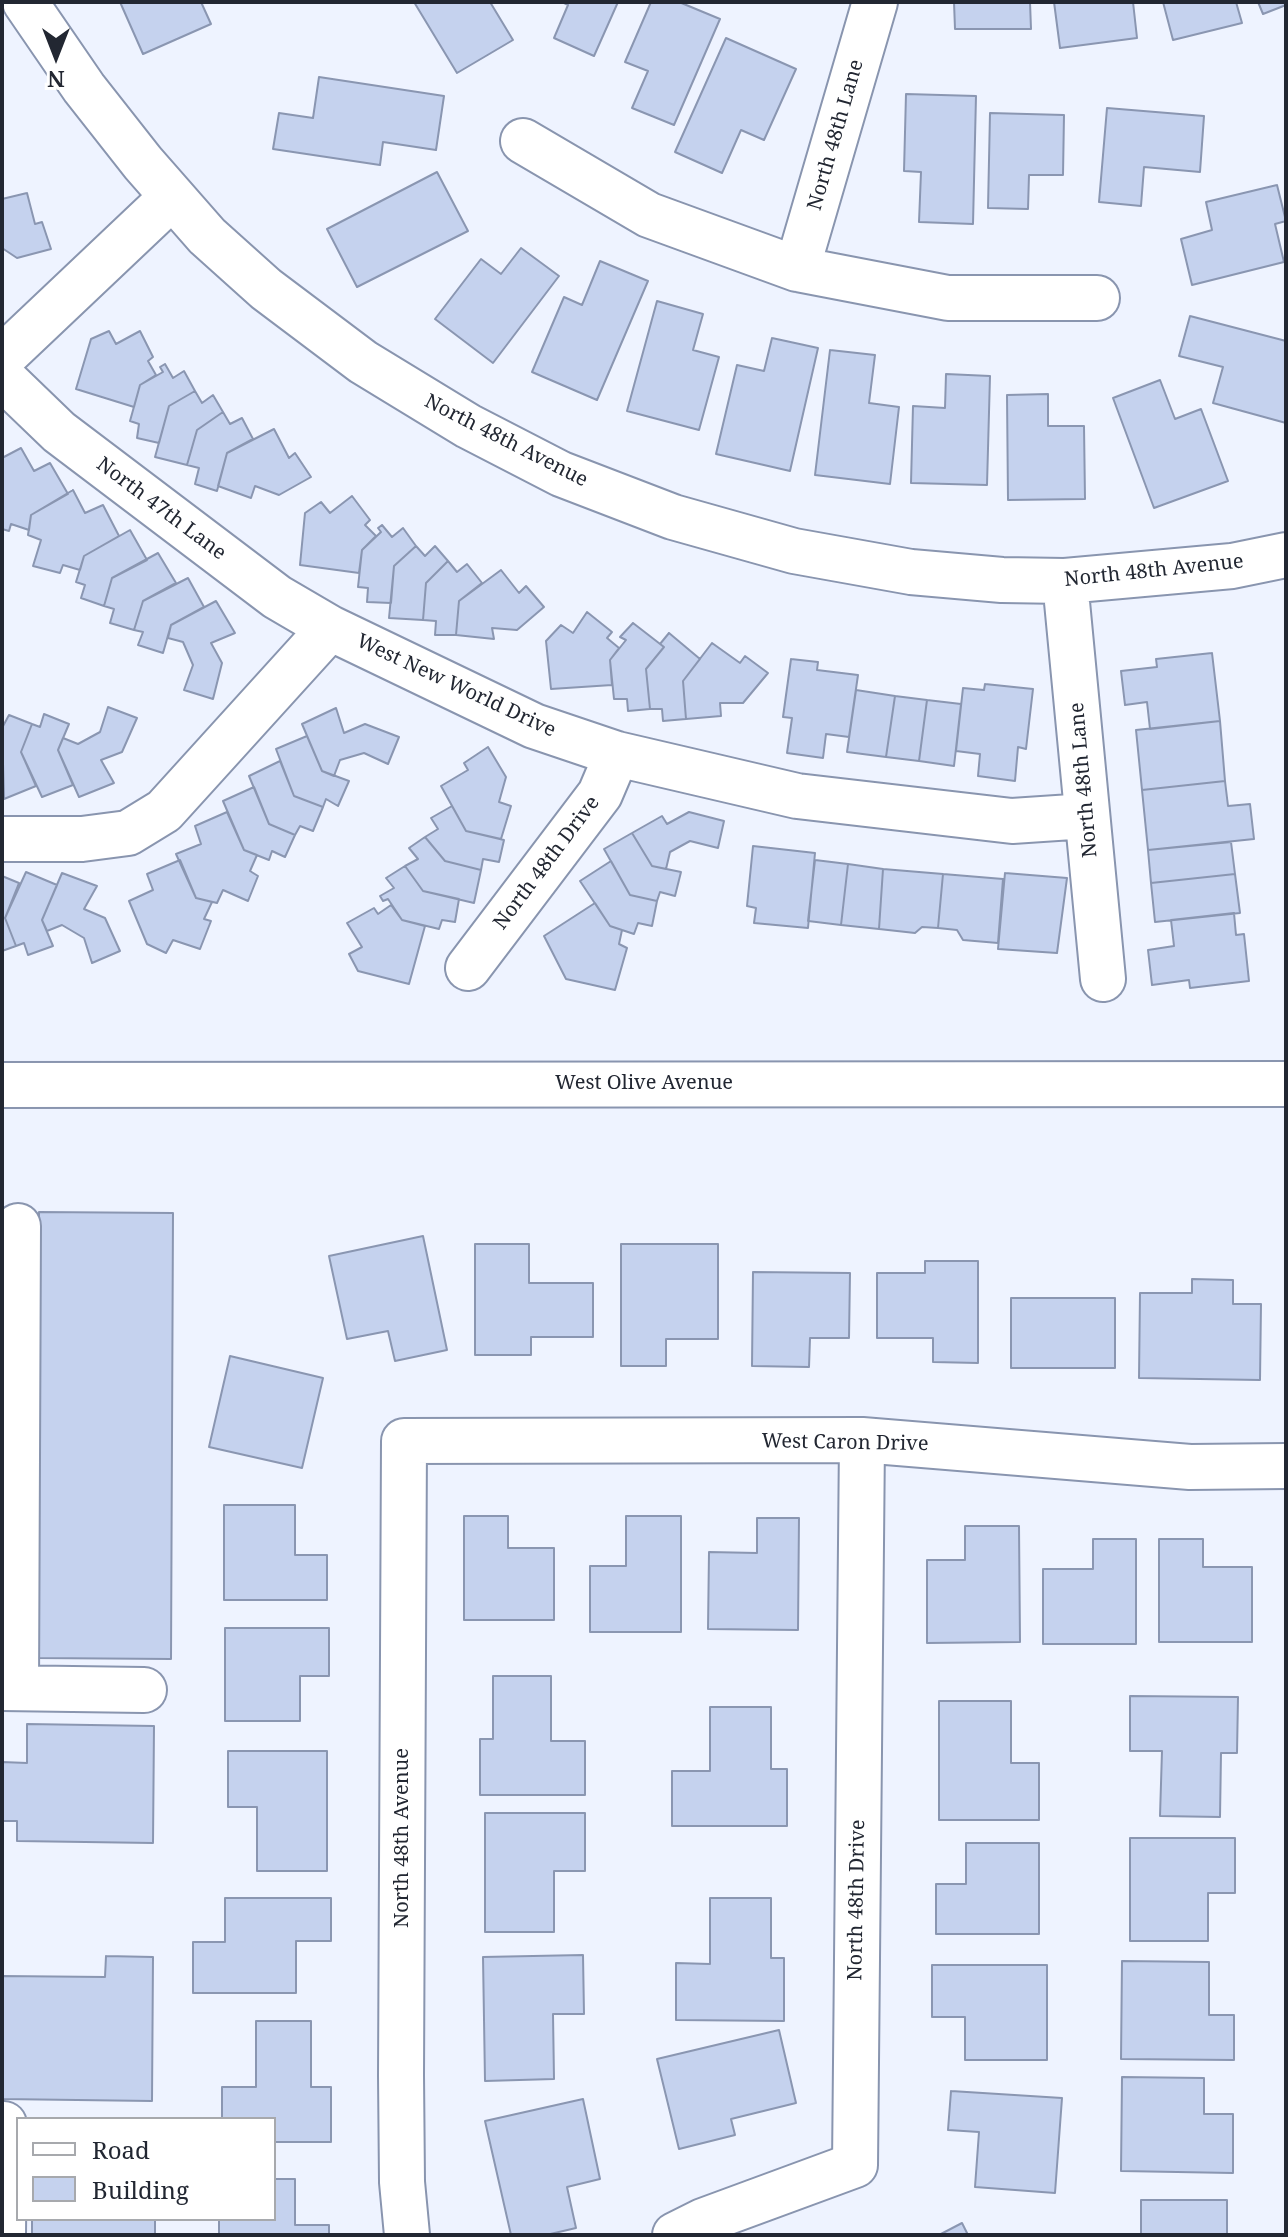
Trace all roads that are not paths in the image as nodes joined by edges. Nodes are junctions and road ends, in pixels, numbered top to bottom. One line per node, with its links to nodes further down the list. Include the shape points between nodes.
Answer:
1 (25, 2): 4 (street, North 48th Avenue, via 84,88)
2 (875, 2): 5 (street, North 48th Lane)
3 (523, 141): 5 (street, via 649,215)
4 (172, 197): 7 (street); 10 (street, North 48th Avenue, via 266,289 363,362 468,426 561,474 673,517 794,551 911,572)
5 (797, 269): 6 (street, via 948,298)
6 (1097, 298)
7 (2, 358)
8 (2, 377): 11 (street, North 47th Lane, via 59,432 277,597)
9 (1286, 555): 10 (street, North 48th Avenue, via 1232,566)
10 (1065, 581): 13 (street, North 48th Lane)
11 (330, 628): 12 (street, West New World Drive, via 534,726); 14 (street, via 164,811 128,833)
12 (617, 754): 13 (street, West New World Drive, via 797,796 1012,821); 15 (street, North 48th Drive, via 600,794)
13 (1087, 816): 16 (street, North 48th Lane)
14 (2, 839)
15 (468, 968)
16 (1103, 979)
17 (1286, 1084): 18 (street, West Olive Avenue)
18 (2, 1085)
19 (18, 1226): 20 (street)
20 (9, 1418): 24 (street)
21 (862, 1440): 22 (street, West Caron Drive); 23 (street, West Caron Drive, via 1190,1467); 29 (street, North 48th Drive, via 855,2165)
22 (404, 1441): 28 (street, North 48th Avenue, via 401,2075)
23 (1286, 1466)
24 (9, 1688): 25 (street)
25 (144, 1690)
26 (8, 2124): 27 (street)
27 (3, 2235)
28 (407, 2235)
29 (675, 2235)

